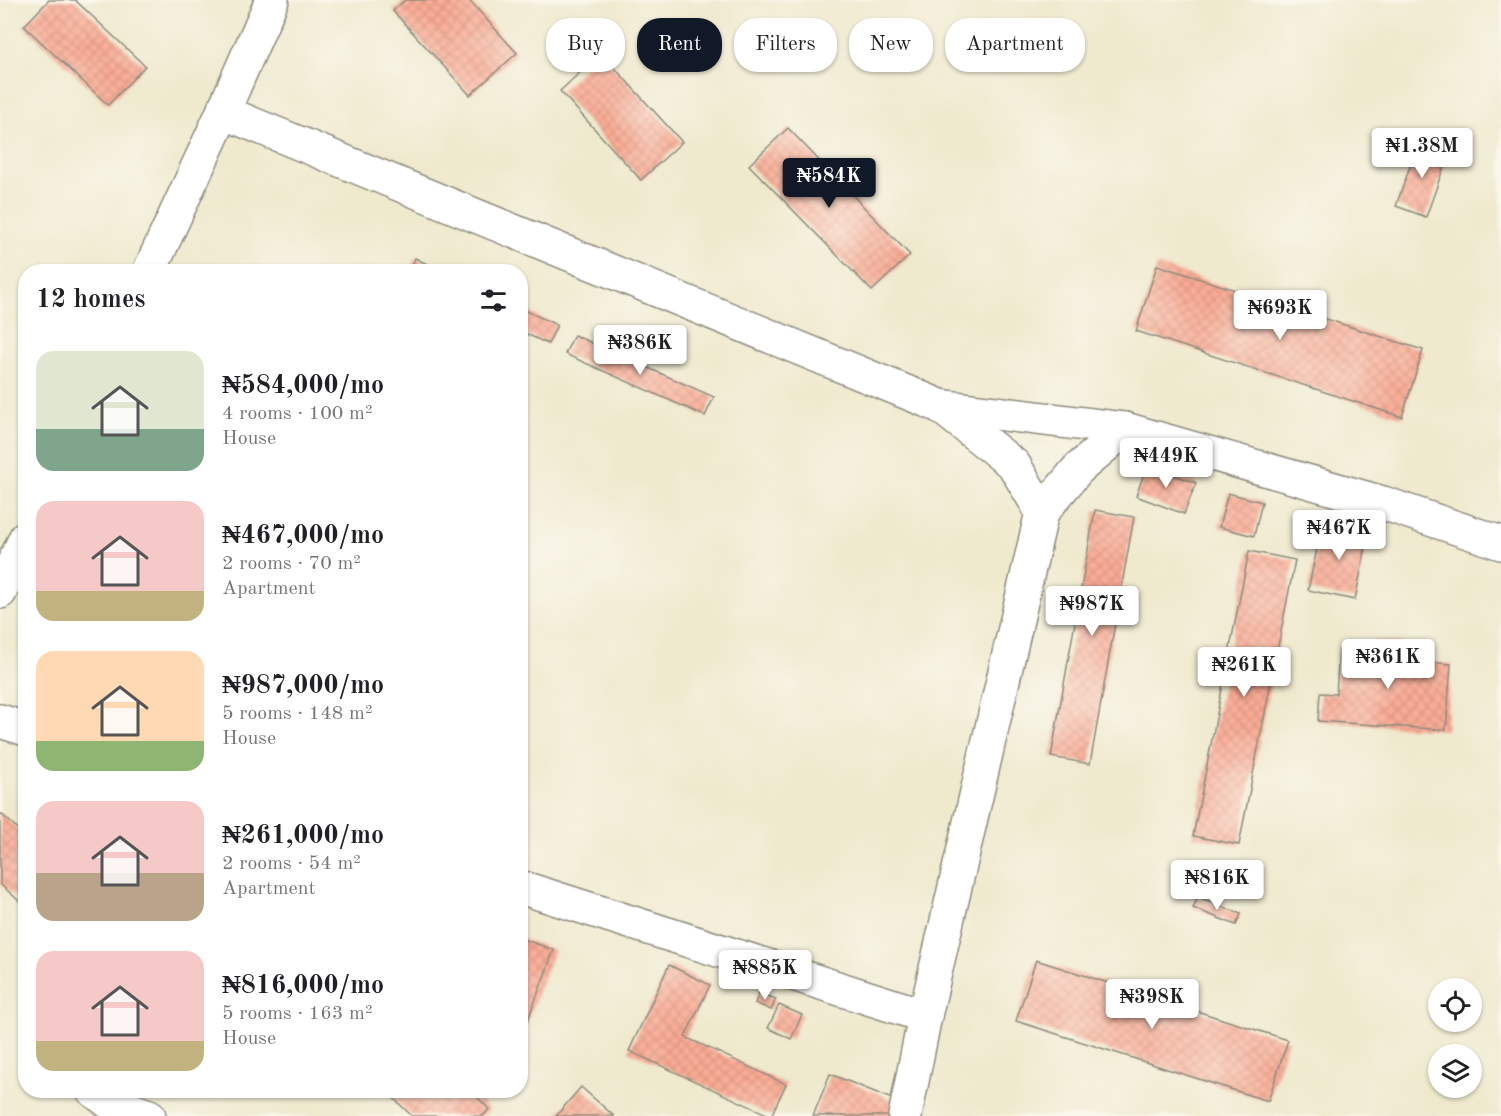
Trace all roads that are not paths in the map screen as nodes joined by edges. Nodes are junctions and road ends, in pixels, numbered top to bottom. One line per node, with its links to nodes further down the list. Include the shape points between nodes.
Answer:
1 (272, 0): 2 (street)
2 (223, 112): 3 (street); 4 (street)
3 (153, 264)
4 (940, 406): 5 (street); 6 (street, via 1014,465)
5 (1125, 429): 6 (street, via 1078,469); 7 (street, via 1383,503)
6 (1042, 512): 13 (street)
7 (1501, 543)
8 (18, 554): 9 (street)
9 (0, 592)
10 (0, 721): 11 (street)
11 (18, 727)
12 (528, 890): 13 (street)
13 (925, 1016): 16 (street)
14 (103, 1098): 15 (street)
15 (149, 1116)
16 (905, 1116)

